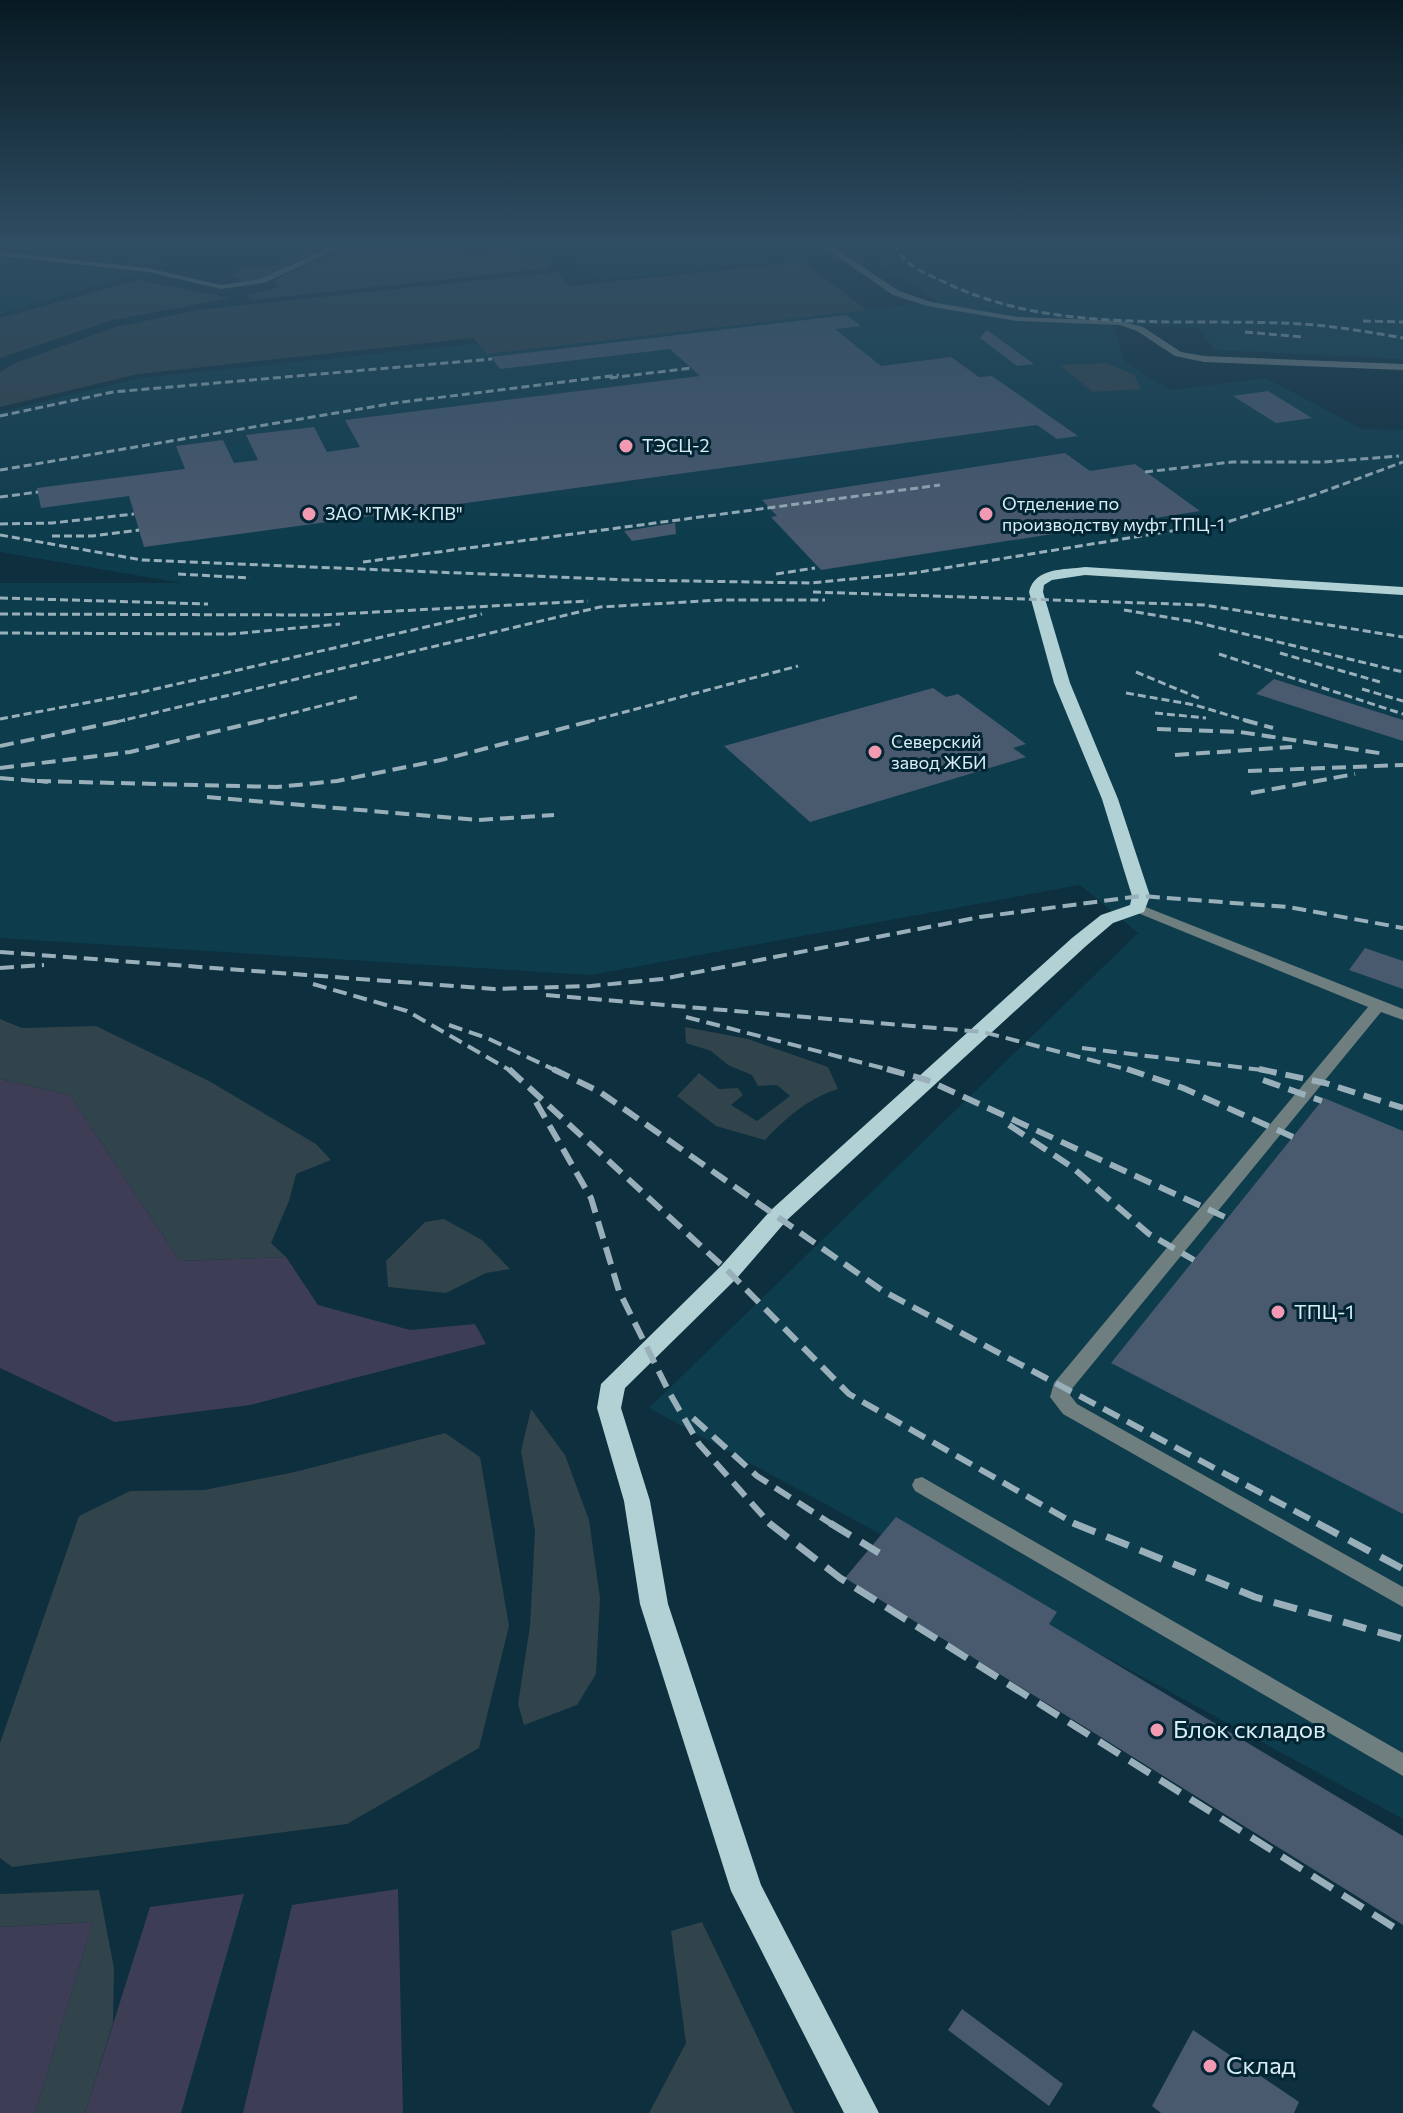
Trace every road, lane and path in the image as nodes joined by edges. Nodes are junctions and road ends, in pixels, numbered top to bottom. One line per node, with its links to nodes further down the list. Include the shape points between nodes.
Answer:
1 (1159, 342): 2 (street, via 1178,354 1204,359)
2 (1403, 367)
3 (1403, 591): 4 (main road, via 1085,571 1048,576 1038,583 1036,592 1062,683 1110,799 1141,896)
4 (1138, 908): 5 (street); 10 (main road, via 1107,919 1079,942 802,1194 618,1377 609,1394 637,1501 654,1604 747,1891)
5 (1378, 1005): 6 (street); 8 (street, via 1061,1388 1060,1397 1070,1409)
6 (1403, 1015)
7 (922, 1485): 9 (street)
8 (1403, 1598)
9 (1403, 1765)
10 (862, 2113)

